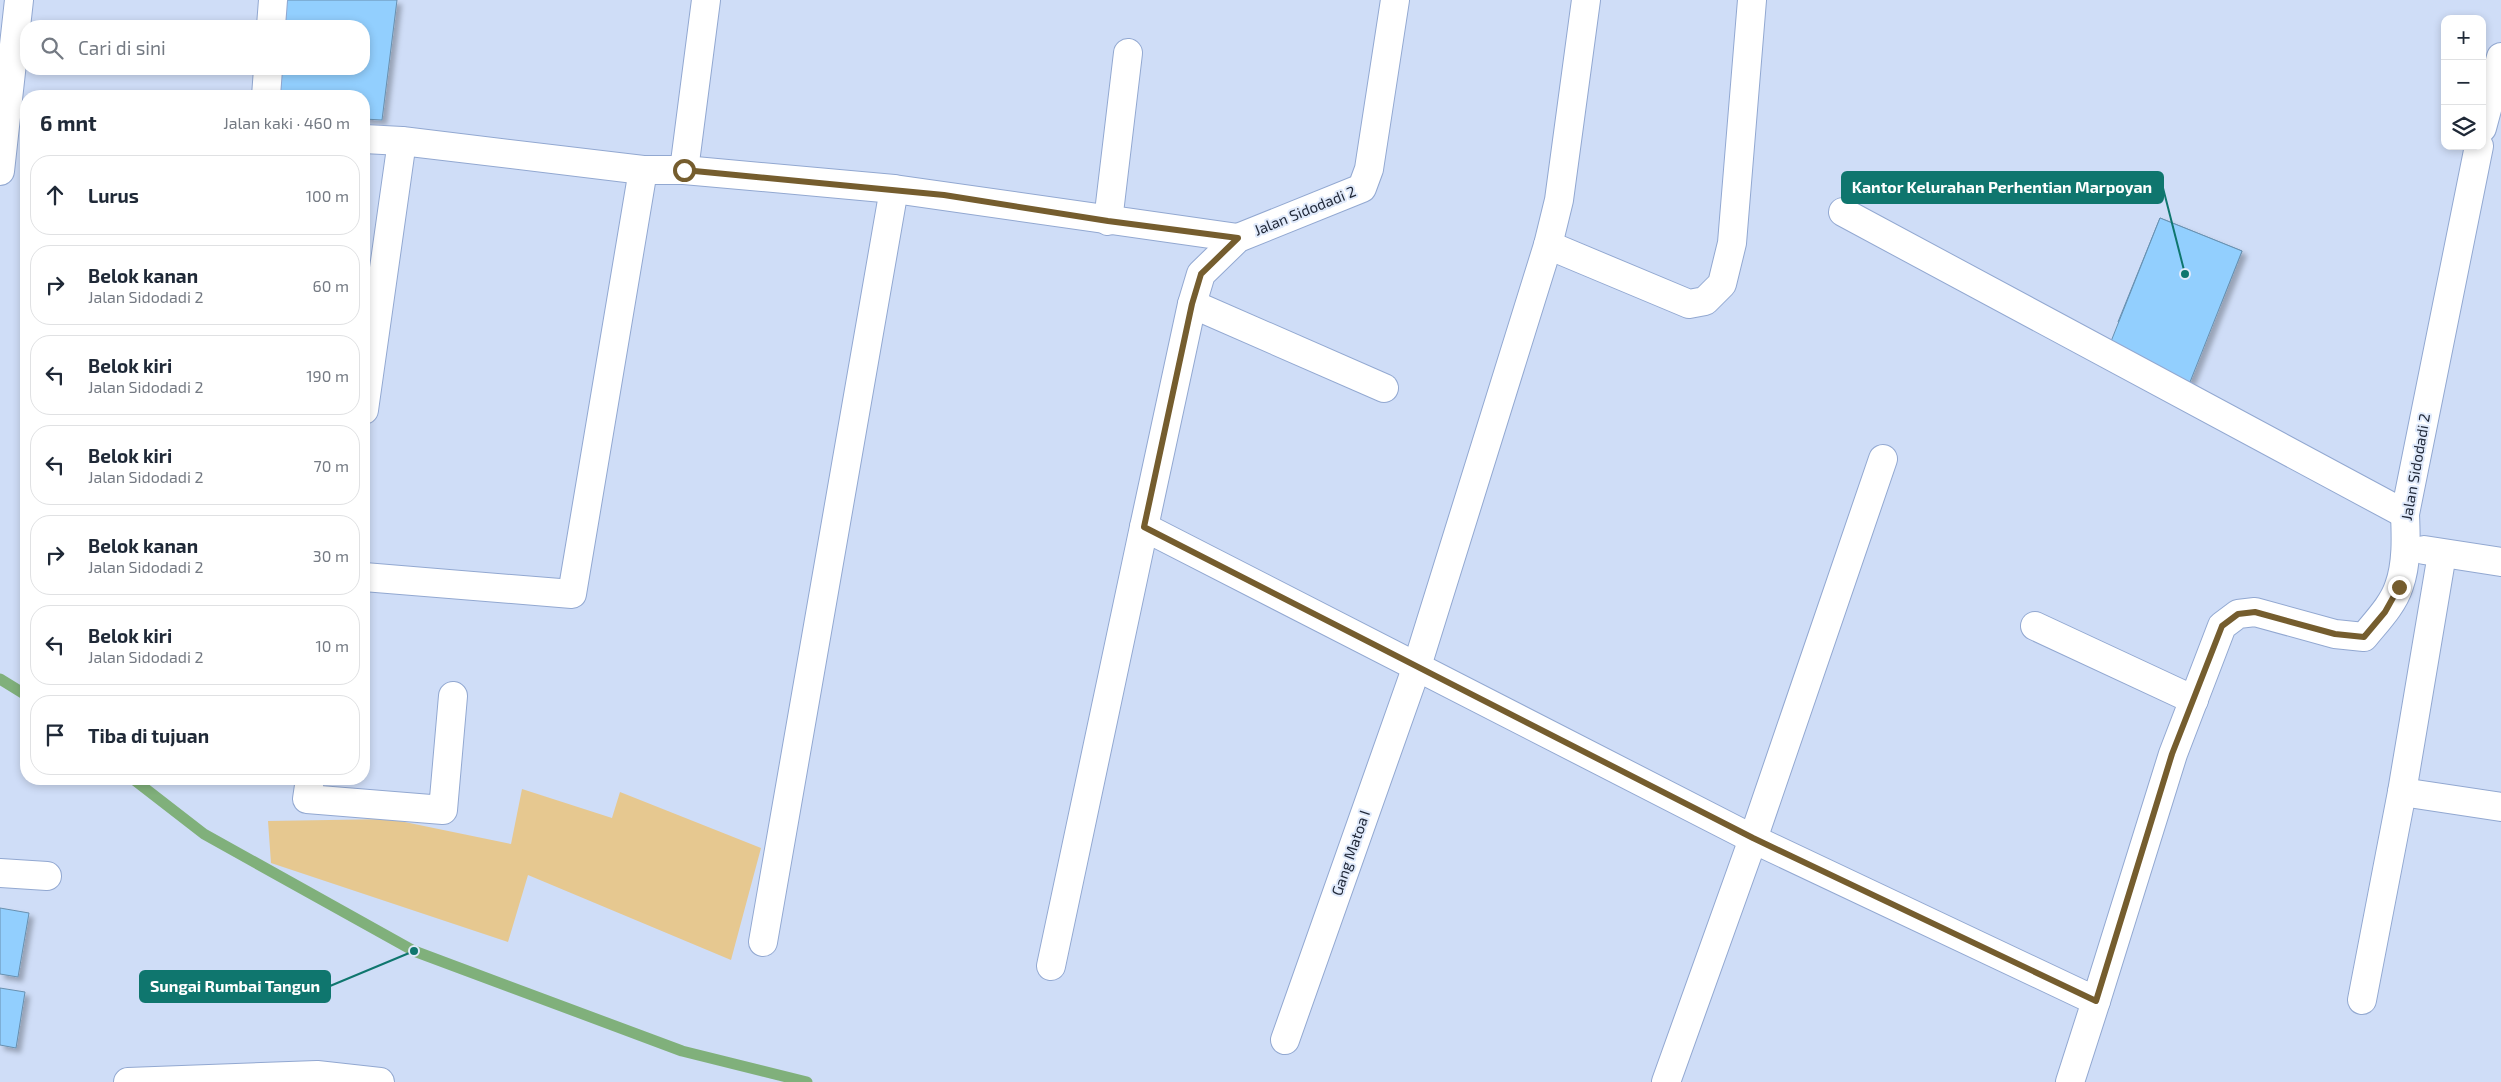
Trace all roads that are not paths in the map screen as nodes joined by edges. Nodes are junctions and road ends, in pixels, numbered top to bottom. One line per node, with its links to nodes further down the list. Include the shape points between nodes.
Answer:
1 (19, 0): 16 (street)
2 (273, 0): 7 (street)
3 (706, 0): 18 (street)
4 (1395, 0): 22 (street, Jalan Sidodadi 2, via 1369,170 1362,188)
5 (1586, 0): 23 (street, Gang Matoa I, via 1559,200)
6 (1752, 0): 23 (street, via 1732,243 1722,284 1705,301 1689,304)
7 (271, 20)
8 (1128, 53): 21 (street)
9 (2501, 57): 12 (street)
10 (268, 75): 11 (street)
11 (266, 90)
12 (2486, 113)
13 (370, 139): 14 (street)
14 (402, 141): 17 (street); 25 (street)
15 (2478, 150): 28 (street, Jalan Sidodadi 2)
16 (0, 170)
17 (644, 170): 18 (street); 33 (street, via 572,594)
18 (684, 170): 19 (street)
19 (894, 189): 21 (street); 44 (street)
20 (1843, 212): 28 (street)
21 (1108, 221): 22 (street)
22 (1238, 238): 24 (street, Jalan Sidodadi 2, via 1201,274)
23 (1548, 246): 35 (street, Gang Matoa I)
24 (1192, 304): 26 (street); 29 (street, Jalan Sidodadi 2)
25 (370, 368)
26 (1384, 388)
27 (1883, 459): 41 (street)
28 (2406, 514): 30 (street, Jalan Sidodadi 2)
29 (1144, 527): 35 (street); 45 (street, Jalan Sidodadi 2)
30 (2406, 547): 31 (street); 37 (street, Jalan Sidodadi 2, via 2399,587 2385,612 2364,637 2335,634 2255,612 2238,614 2222,626)
31 (2442, 554): 32 (street); 39 (street)
32 (2501, 562)
33 (370, 577)
34 (2035, 626): 37 (street)
35 (1417, 666): 41 (street); 48 (street, Gang Matoa I)
36 (453, 696): 38 (street, via 443,810 307,798)
37 (2194, 700): 47 (street, Jalan Sidodadi 2, via 2172,754)
38 (309, 785)
39 (2402, 792): 40 (street); 46 (street)
40 (2501, 806)
41 (1753, 838): 47 (street); 52 (street)
42 (0, 873): 43 (street)
43 (47, 876)
44 (763, 942)
45 (1051, 966)
46 (2362, 1000)
47 (2096, 1001): 53 (street, Jalan Sidodadi 2)
48 (1286, 1040)
49 (128, 1082): 50 (street)
50 (157, 1082): 51 (street, via 317,1075)
51 (380, 1082)
52 (1666, 1082)
53 (2070, 1082)

